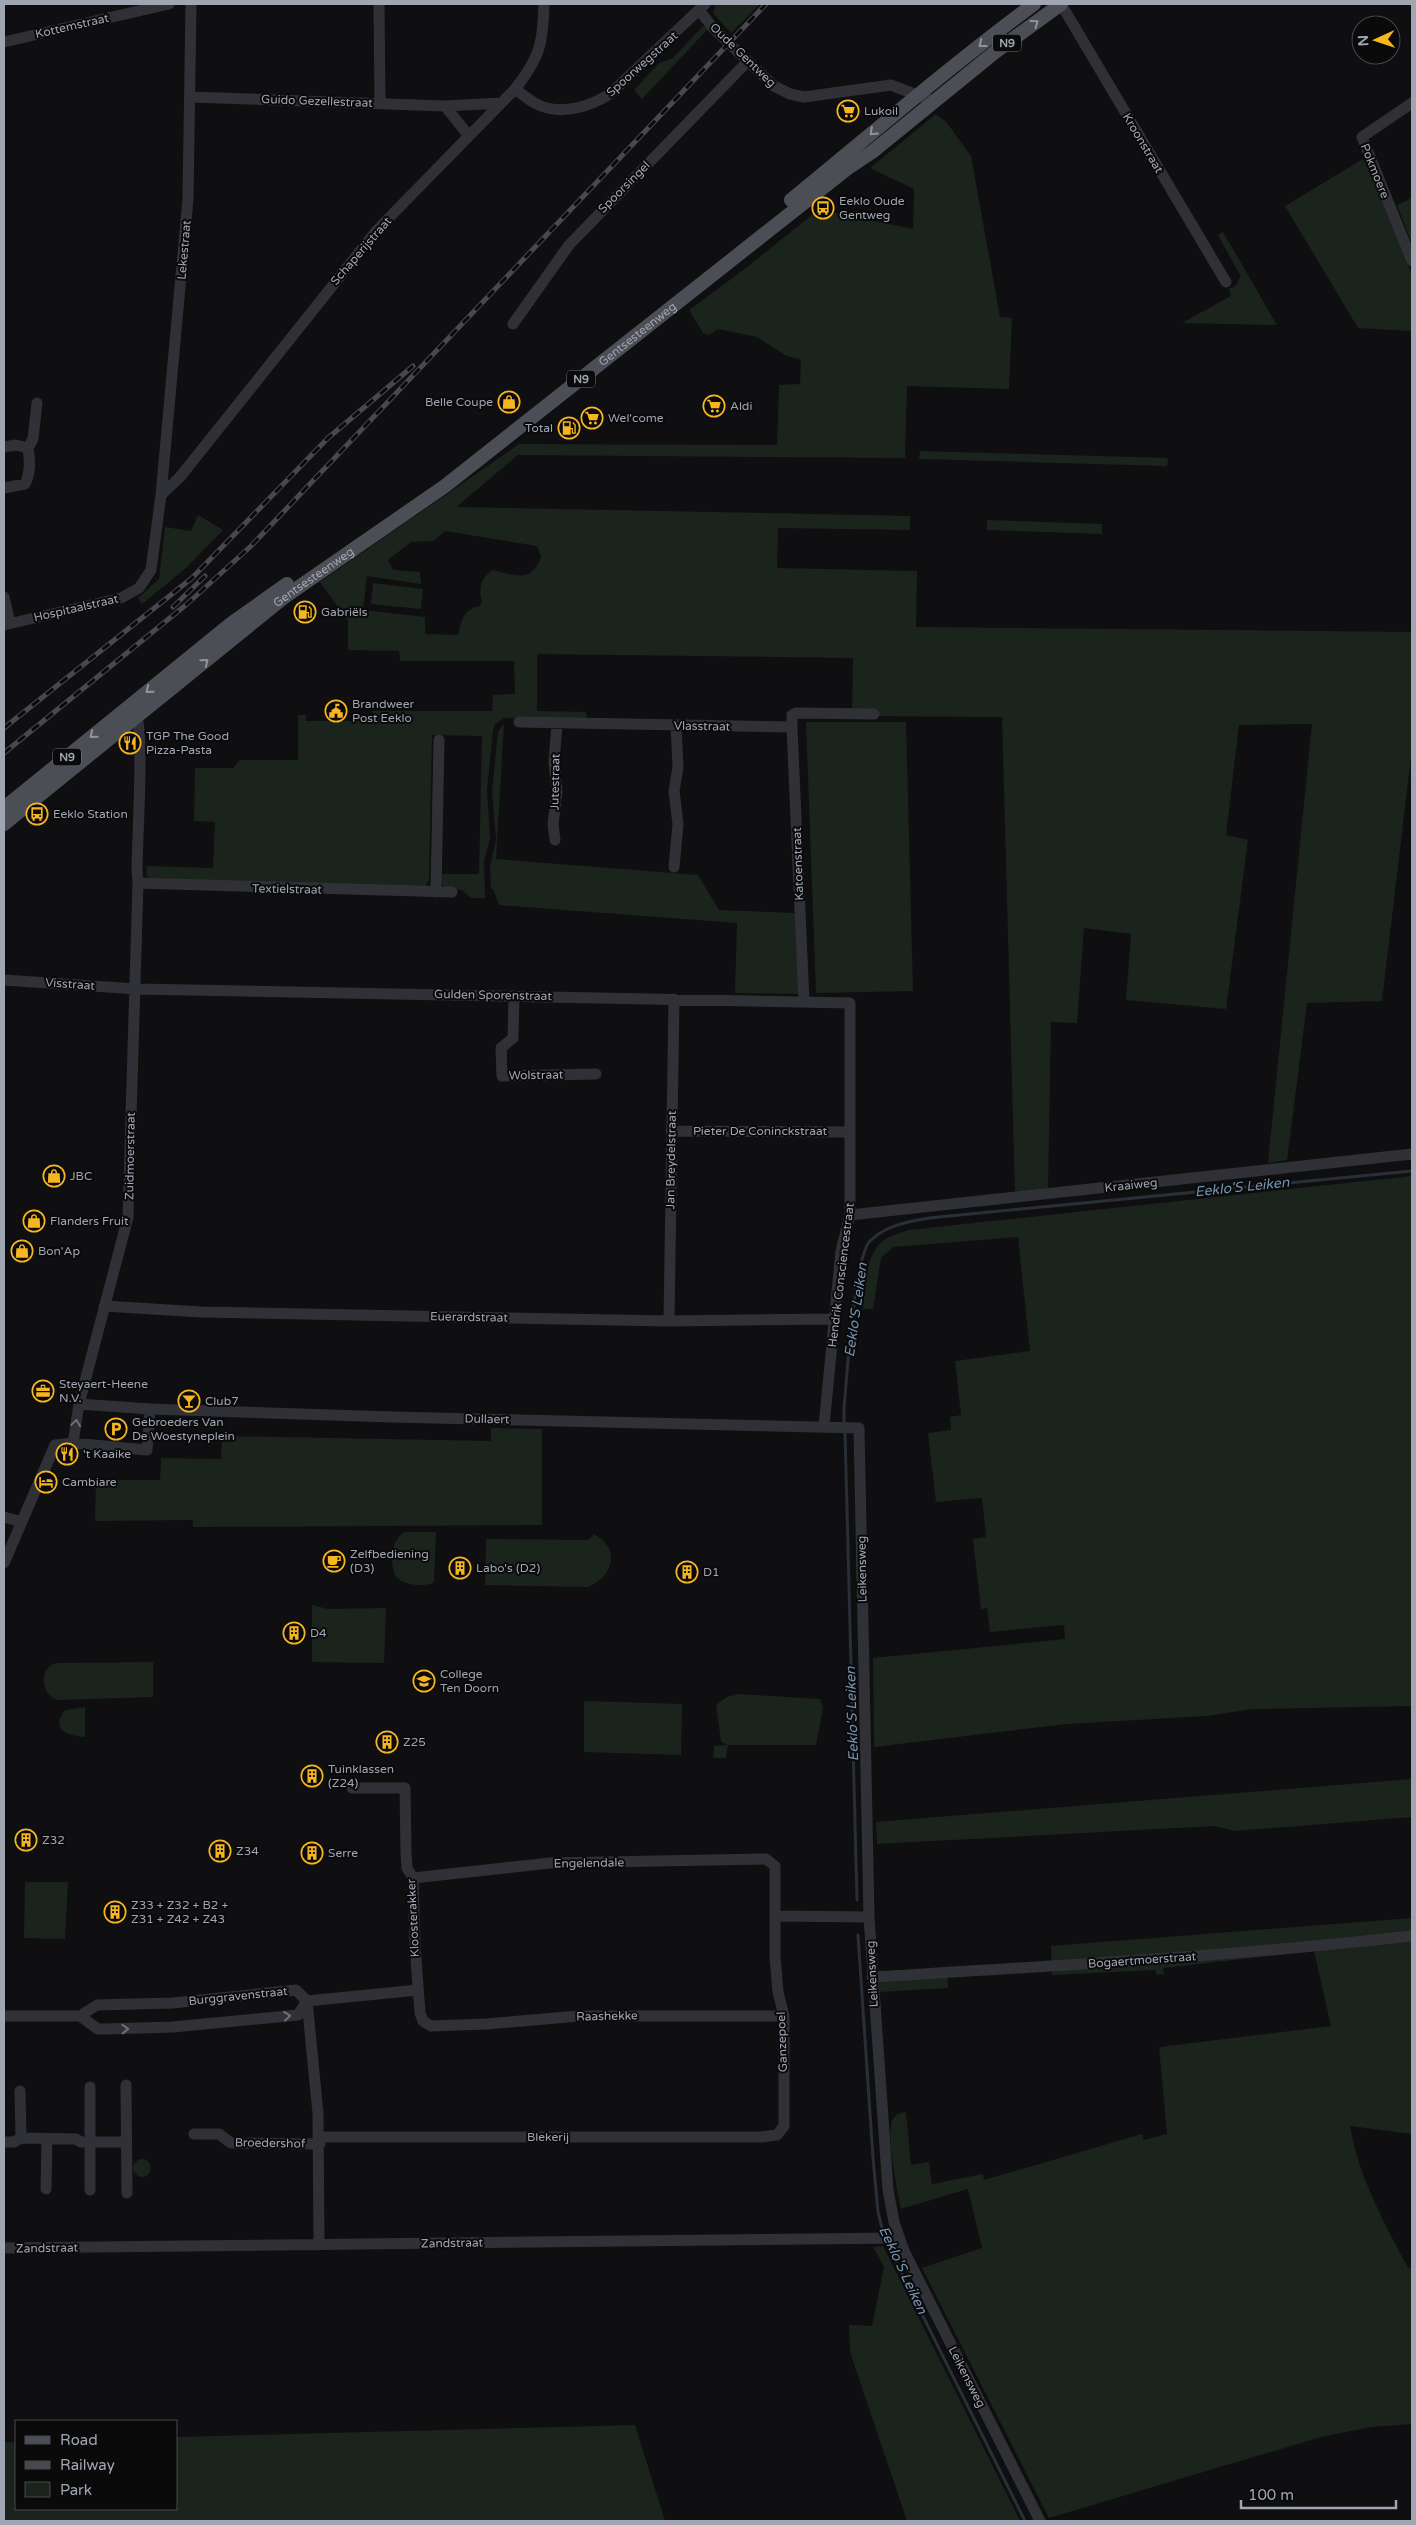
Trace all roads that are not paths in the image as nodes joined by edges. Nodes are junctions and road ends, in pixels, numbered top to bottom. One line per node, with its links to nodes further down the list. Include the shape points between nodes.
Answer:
1 (169, 4): 8 (street, Kottemstraat)
2 (191, 4): 12 (street, Lekestraat)
3 (379, 4): 14 (street)
4 (544, 4): 10 (street, Schaperijstraat, via 539,51 532,67)
5 (1034, 4): 11 (main road, Gentsesteenweg / N9, one-way to 11)
6 (1061, 4): 13 (main road, Gentsesteenweg / N9, one-way to 6, via 995,52); 20 (street, Kroonstraat)
7 (702, 7): 9 (street, Oude Gentweg, via 714,28); 10 (street, Spoorwegstraat, via 602,100 553,110 539,106)
8 (4, 42)
9 (748, 61): 11 (street, Oude Gentweg, via 774,86 797,96 891,85); 21 (street, Spoorsingel, via 569,245)
10 (515, 89): 15 (street, Schaperijstraat)
11 (916, 95): 13 (street, Oude Gentweg); 29 (main road, Gentsesteenweg / N9, one-way to 29, via 843,160 470,458 238,618)
12 (190, 97): 14 (street, Guido Gezellestraat); 26 (street, Lekestraat, via 184,258)
13 (935, 102): 29 (main road, Gentsesteenweg / N9, one-way to 13, via 283,598 445,486)
14 (380, 103): 17 (street, Guido Gezellestraat)
15 (500, 103): 17 (street, Guido Gezellestraat); 18 (street, Schaperijstraat)
16 (1412, 103): 19 (street, Pokmoere, via 1362,137)
17 (445, 106): 18 (street)
18 (469, 136): 26 (street, Schaperijstraat, via 377,230 180,478)
19 (1412, 261)
20 (1226, 282)
21 (514, 324)
22 (37, 403): 24 (street)
23 (4, 447): 24 (street)
24 (28, 448): 25 (street, via 25,484)
25 (4, 488)
26 (161, 495): 28 (street, Hospitaalstraat, via 151,570 139,588 121,598)
27 (4, 597): 28 (street)
28 (7, 624)
29 (135, 710): 36 (main road, N9, one-way to 36); 37 (main road, N9); 40 (street, Zuidmoerstraat, via 140,767)
30 (874, 714): 34 (street, via 796,713 792,715)
31 (519, 722): 32 (street, Vlasstraat)
32 (557, 724): 33 (street, Vlasstraat); 38 (street, Jutestraat)
33 (676, 726): 34 (street, Vlasstraat); 39 (street, via 678,767 674,792 678,824)
34 (792, 726): 47 (street, Katoenstraat)
35 (439, 740): 41 (street)
36 (4, 808)
37 (4, 824)
38 (555, 840)
39 (674, 867)
40 (138, 883): 41 (street, Textielstraat); 44 (street, Zuidmoerstraat)
41 (436, 892): 42 (street, Textielstraat)
42 (452, 892)
43 (4, 980): 44 (street, Visstraat)
44 (136, 989): 45 (street, Gulden Sporenstraat); 54 (street, Zuidmoerstraat, via 128,1217)
45 (514, 996): 46 (street, Gulden Sporenstraat); 49 (street, Wolstraat, via 513,1038 501,1048 502,1076)
46 (674, 999): 47 (street, Gulden Sporenstraat); 50 (street, Jan Breydelstraat)
47 (804, 1002): 48 (street, Gulden Sporenstraat)
48 (850, 1003): 51 (street, Hendrik Consciencestraat)
49 (596, 1074)
50 (671, 1131): 51 (street, Pieter De Coninckstraat); 56 (street, Jan Breydelstraat)
51 (849, 1132): 53 (street, Hendrik Consciencestraat)
52 (1412, 1154): 53 (street, Kraaiweg)
53 (850, 1215): 55 (street, Hendrik Consciencestraat, via 841,1251)
54 (104, 1306): 56 (street, Euerardstraat, via 201,1312); 57 (street, Zuidmoerstraat)
55 (833, 1319): 56 (street, Euerardstraat); 59 (street, Hendrik Consciencestraat)
56 (669, 1321)
57 (79, 1404): 58 (street); 60 (street, Zuidmoerstraat, one-way to 57)
58 (150, 1409): 59 (street, Dullaert); 60 (street, via 147,1450)
59 (824, 1426): 68 (street, Leikensweg, via 859,1428)
60 (73, 1442): 62 (street, via 54,1446)
61 (4, 1518): 62 (street)
62 (22, 1522): 63 (street)
63 (4, 1563)
64 (352, 1788): 66 (street, Kloosterakker, via 405,1788 407,1868)
65 (766, 1859): 66 (street, Engelendale, via 550,1863); 67 (street, Ganzepoel, via 775,1866)
66 (413, 1878): 71 (street, Kloosterakker)
67 (776, 1916): 68 (street); 75 (street, Ganzepoel, via 778,1992)
68 (869, 1917): 70 (street, Leikensweg)
69 (1412, 1936): 70 (street, Bogaertmoerstraat, via 1210,1955)
70 (872, 1977): 91 (street, Leikensweg, via 888,2190)
71 (418, 1990): 72 (street); 76 (street, Kloosterakker, via 420,2013 423,2021)
72 (307, 2001): 74 (street, Burggravenstraat, via 296,1990 172,2003 97,2005); 74 (street, Burggravenstraat, one-way to 72, via 98,2028 173,2027 298,2015); 84 (street)
73 (4, 2016): 74 (street, Burggravenstraat)
74 (80, 2016)
75 (784, 2016): 76 (street, Raashekke, via 579,2016); 81 (street, Ganzepoel, via 784,2126)
76 (431, 2026)
77 (126, 2085): 87 (street)
78 (90, 2087): 86 (street)
79 (20, 2091): 82 (street)
80 (194, 2134): 84 (street, Broedershof, via 219,2134 231,2143)
81 (777, 2135): 84 (street, Blekerij, via 761,2138)
82 (21, 2138): 83 (street); 85 (street)
83 (47, 2139): 86 (street); 88 (street)
84 (319, 2141): 92 (street)
85 (4, 2142)
86 (90, 2142): 87 (street); 89 (street)
87 (126, 2142): 90 (street)
88 (46, 2189)
89 (90, 2190)
90 (126, 2193)
91 (896, 2238): 92 (street, Zandstraat); 94 (street, Leikensweg)
92 (320, 2245): 93 (street, Zandstraat)
93 (4, 2248)
94 (1040, 2521)

